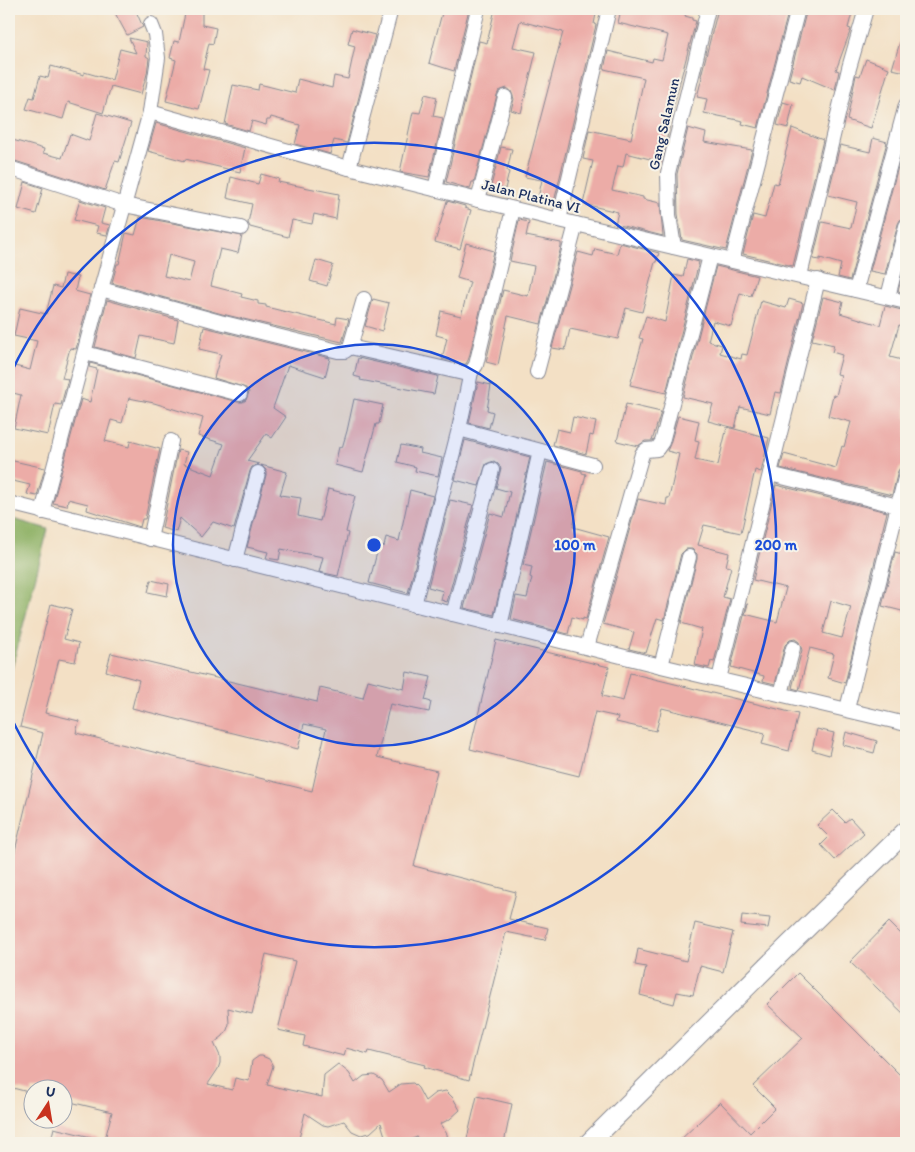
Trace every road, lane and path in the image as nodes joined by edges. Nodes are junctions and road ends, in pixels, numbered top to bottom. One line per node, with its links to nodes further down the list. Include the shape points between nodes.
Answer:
1 (391, 9): 12 (street)
2 (478, 9): 13 (street)
3 (609, 9): 17 (street)
4 (708, 9): 21 (street, Gang Salamun, via 668,173)
5 (798, 9): 23 (street)
6 (866, 9): 24 (street)
7 (151, 24): 10 (street, via 158,58)
8 (505, 97): 14 (street)
9 (906, 105): 27 (street)
10 (150, 112): 12 (street, Jalan Platina VI); 15 (street)
11 (9, 168): 15 (street)
12 (349, 168): 13 (street, Jalan Platina VI)
13 (435, 189): 14 (street, Jalan Platina VI)
14 (478, 200): 16 (street, Jalan Platina VI)
15 (124, 205): 20 (street); 26 (street)
16 (513, 209): 17 (street, Jalan Platina VI); 33 (street, via 476,365)
17 (559, 220): 18 (street, Jalan Platina VI)
18 (576, 224): 21 (street, Jalan Platina VI); 34 (street)
19 (906, 226): 28 (street)
20 (241, 228)
21 (674, 247): 22 (street, Jalan Platina VI)
22 (710, 256): 23 (street, Jalan Platina VI); 53 (street, via 662,442 657,449 646,450 642,454)
23 (732, 261): 24 (street, Jalan Platina VI)
24 (800, 276): 25 (street, Jalan Platina VI)
25 (818, 280): 27 (street, Jalan Platina VI); 42 (street)
26 (101, 289): 31 (street, via 338,351); 32 (street)
27 (856, 290): 28 (street, Jalan Platina VI)
28 (888, 297): 30 (street, Jalan Platina VI)
29 (364, 299): 31 (street)
30 (906, 302)
31 (350, 347): 33 (street, via 463,373)
32 (85, 352): 35 (street); 46 (street)
33 (471, 372): 36 (street)
34 (537, 372)
35 (240, 394)
36 (459, 429): 38 (street); 50 (street)
37 (171, 441): 47 (street)
38 (540, 451): 39 (street); 52 (street)
39 (593, 465)
40 (492, 470): 51 (street)
41 (258, 473): 49 (street)
42 (770, 474): 45 (street); 56 (street)
43 (906, 474): 45 (street)
44 (9, 503): 46 (street)
45 (898, 506): 58 (street)
46 (42, 512): 47 (street)
47 (150, 539): 49 (street)
48 (689, 558): 55 (street)
49 (235, 560): 50 (street)
50 (414, 604): 51 (street)
51 (453, 614): 52 (street)
52 (500, 626): 53 (street)
53 (587, 648): 55 (street)
54 (793, 648): 57 (street)
55 (660, 666): 56 (street)
56 (719, 679): 57 (street)
57 (781, 694): 58 (street)
58 (847, 710): 59 (street)
59 (906, 724)
60 (906, 831): 61 (street)
61 (589, 1143)

